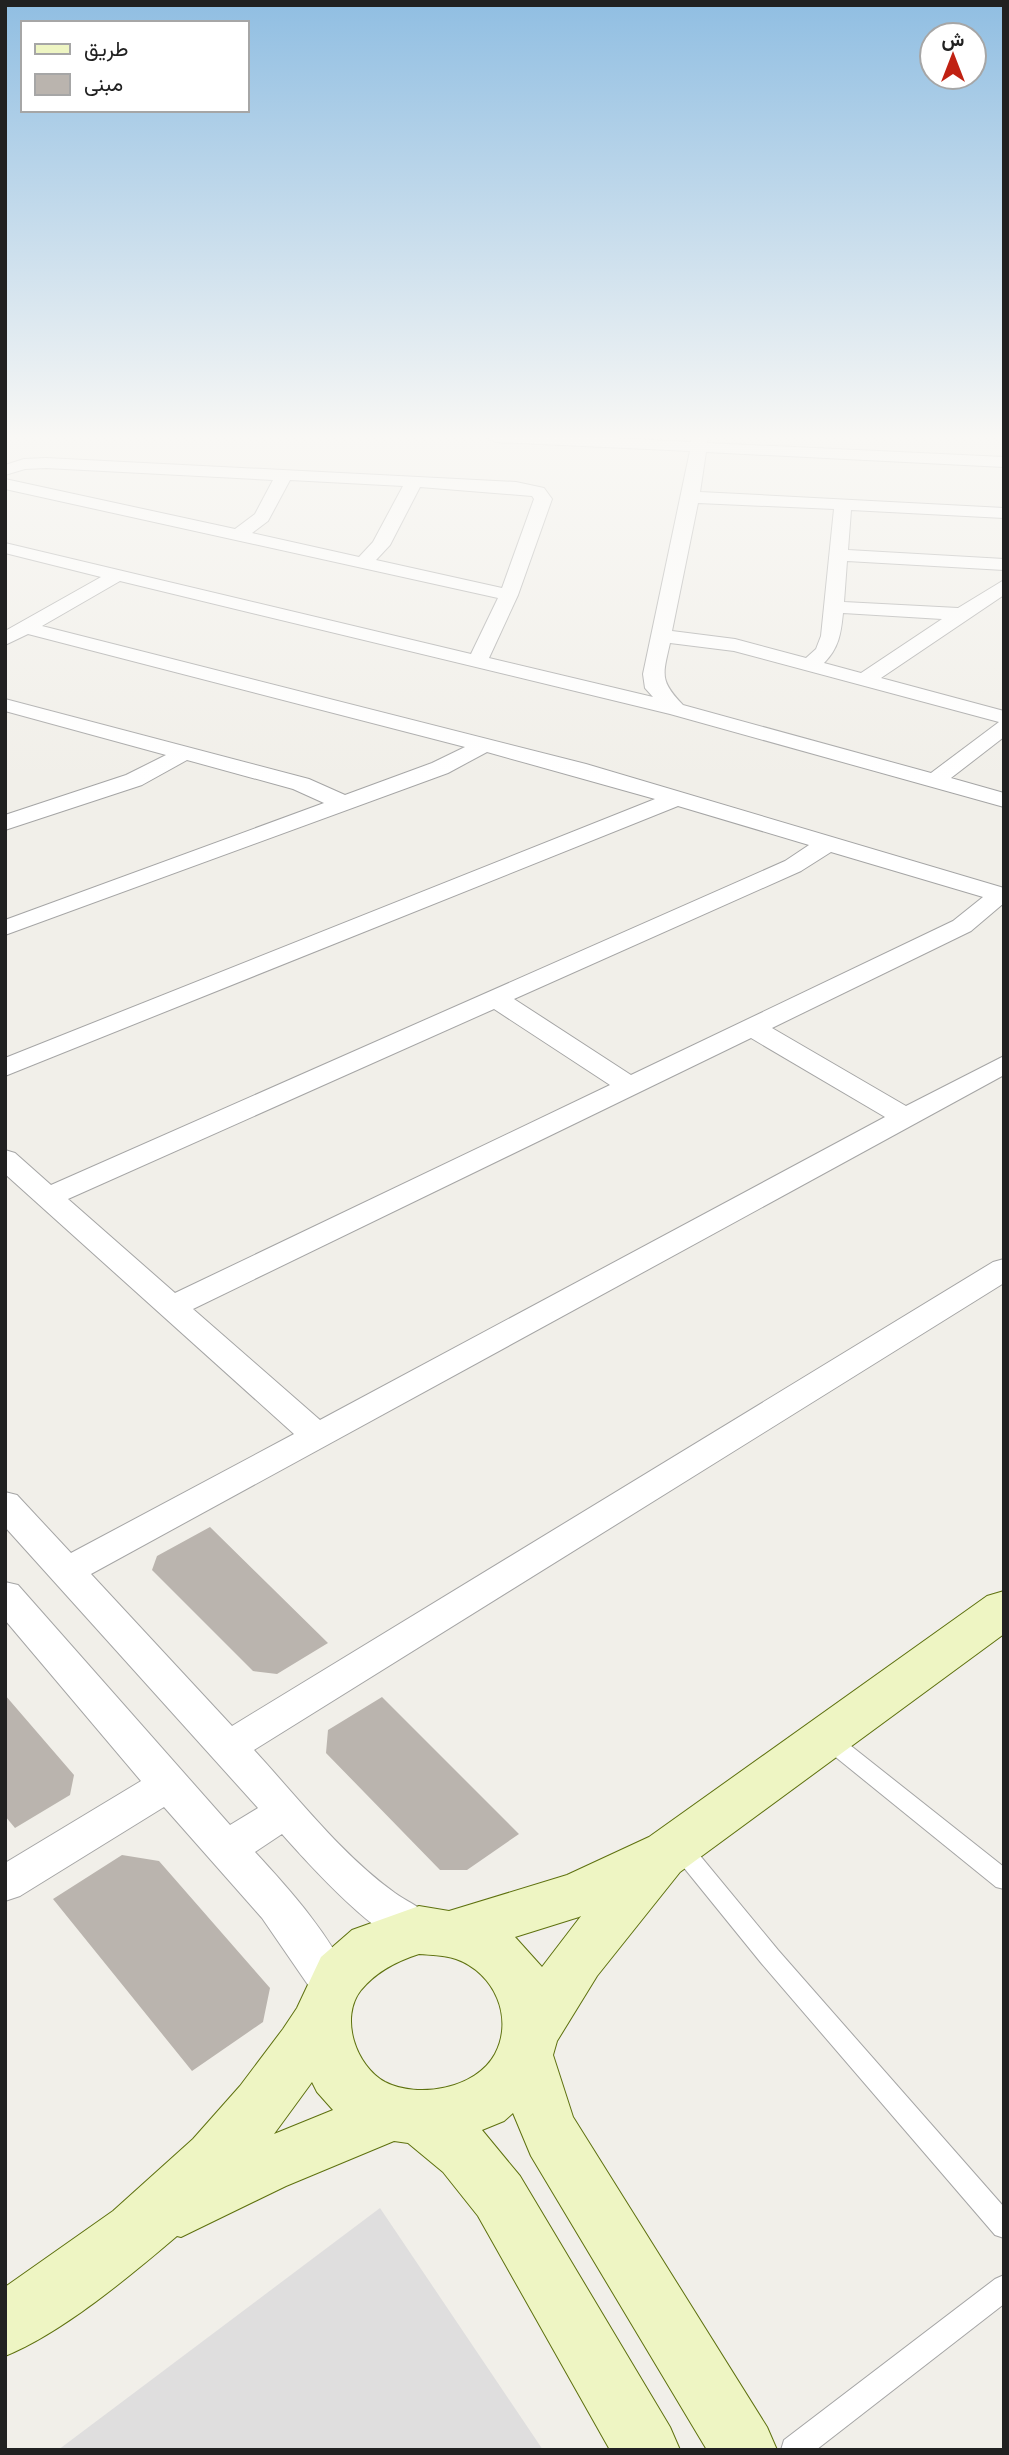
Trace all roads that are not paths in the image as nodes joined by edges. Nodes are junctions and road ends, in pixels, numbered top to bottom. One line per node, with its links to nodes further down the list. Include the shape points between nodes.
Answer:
1 (17, 552): 10 (street)
2 (312, 552): 8 (street)
3 (374, 552): 8 (street)
4 (524, 552): 12 (street)
5 (680, 552): 16 (street)
6 (838, 552): 7 (street)
7 (838, 555): 9 (street); 13 (street)
8 (363, 563): 12 (street)
9 (1004, 565)
10 (117, 575): 15 (street); 18 (street)
11 (1004, 586): 14 (street)
12 (509, 595): 18 (street)
13 (834, 607): 14 (street); 19 (street, via 829,644)
14 (962, 614): 20 (street)
15 (27, 628): 17 (street); 25 (street)
16 (662, 636): 19 (street, via 721,642); 22 (street, via 653,681)
17 (5, 639)
18 (478, 661): 22 (street)
19 (810, 665): 20 (street)
20 (864, 680): 23 (street)
21 (5, 705): 26 (street)
22 (676, 709): 27 (street)
23 (1004, 717)
24 (1004, 727): 27 (street)
25 (485, 745): 28 (street); 31 (street, via 454,763)
26 (185, 753): 31 (street, via 301,784); 32 (street, via 134,780)
27 (934, 781): 29 (street)
28 (678, 798): 34 (street); 40 (street)
29 (1004, 800)
30 (5, 802): 32 (street)
31 (343, 803): 36 (street)
32 (33, 814): 33 (street)
33 (5, 823)
34 (829, 844): 35 (street); 37 (street, via 793,866)
35 (1001, 895): 38 (street, via 961,926)
36 (5, 928)
37 (495, 998): 41 (street); 44 (street)
38 (752, 1027): 41 (street); 42 (street)
39 (1004, 1064): 42 (street)
40 (5, 1068)
41 (629, 1086): 46 (street)
42 (905, 1117): 47 (street)
43 (5, 1159): 44 (street)
44 (48, 1197): 46 (street)
45 (1004, 1269): 53 (street)
46 (172, 1307): 47 (street)
47 (317, 1436): 49 (street)
48 (5, 1504): 49 (street)
49 (67, 1571): 53 (street)
50 (7, 1601): 54 (street)
51 (1004, 1609): 52 (street)
52 (827, 1738): 57 (street); 58 (lane)
53 (227, 1748): 55 (street)
54 (168, 1784): 56 (street); 59 (street)
55 (284, 1812): 56 (street); 60 (street, via 348,1879 381,1906)
56 (226, 1849): 61 (street, via 298,1930)
57 (673, 1849): 60 (street, via 579,1894); 62 (street, via 578,1958); 64 (lane)
58 (1004, 1880)
59 (5, 1884)
60 (438, 1931): 61 (street, via 398,1934 359,1953); 62 (street, via 479,1940 515,1969 531,2011)
61 (327, 2001): 63 (street, via 323,2038 339,2077 373,2105); 65 (street, via 288,2071 223,2151)
62 (528, 2044): 63 (street, via 515,2073 484,2101 443,2116); 69 (street, via 535,2096 552,2136)
63 (408, 2115): 65 (street, via 265,2166); 68 (street, via 464,2152 499,2196)
64 (1004, 2226)
65 (133, 2234): 67 (street)
66 (1004, 2288): 70 (lane)
67 (5, 2325)
68 (647, 2450)
69 (744, 2450)
70 (793, 2450)

